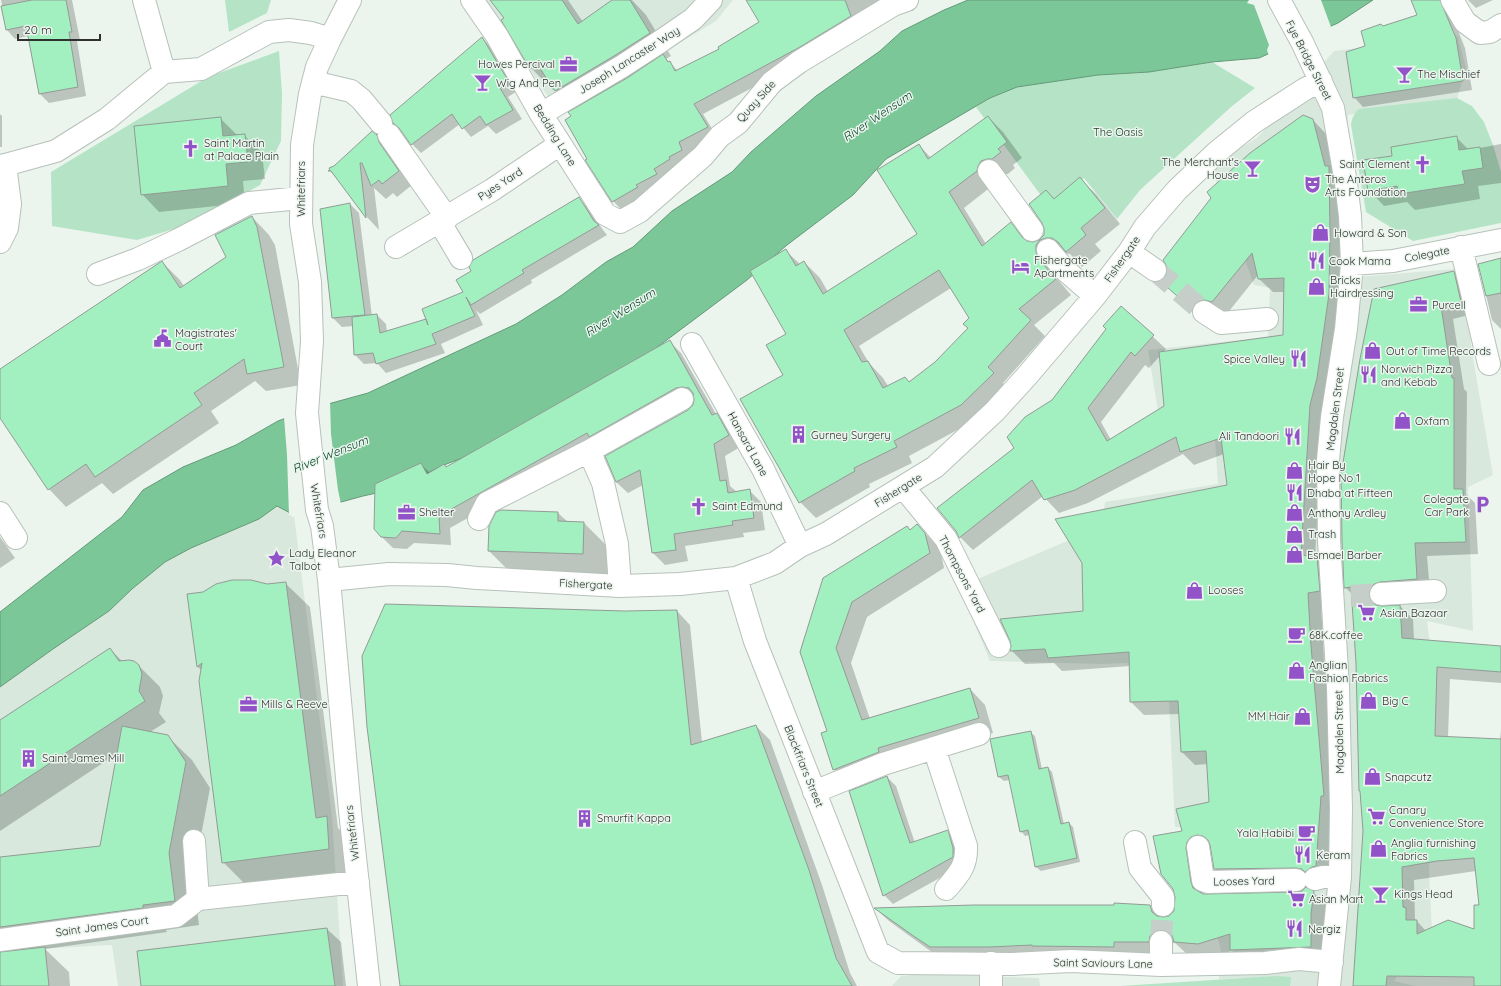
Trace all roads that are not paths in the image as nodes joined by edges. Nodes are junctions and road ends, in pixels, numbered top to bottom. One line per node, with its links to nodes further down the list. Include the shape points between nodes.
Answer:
1 (144, 0): 10 (street)
2 (350, 0): 9 (street, Whitefriars)
3 (472, 0): 13 (street, Bedding Lane, via 497,36)
4 (711, 0): 13 (street, Joseph Lancaster Way, via 693,19 661,41)
5 (1279, 0): 11 (street, Fye Bridge Street)
6 (1452, 0): 8 (street, via 1465,22 1480,33 1490,32)
7 (897, 2): 19 (street, Quay Side, via 799,62 772,82 738,123 720,136 703,156 640,211)
8 (1501, 25)
9 (330, 39): 10 (street, via 289,30 269,32 201,69); 12 (street, Whitefriars)
10 (164, 72): 15 (street, via 107,119 56,151)
11 (1321, 81): 26 (street, Fishergate, via 1254,122 1216,152 1144,227); 28 (street, Fye Bridge Street, via 1333,108 1345,176)
12 (313, 82): 17 (street, Whitefriars, via 302,146); 18 (street, via 351,91 361,99 385,129)
13 (541, 114): 14 (street, Bedding Lane)
14 (560, 144): 18 (street, Pyes Yard); 19 (street, Bedding Lane, via 605,214)
15 (2, 165): 22 (street, via 10,204 7,228)
16 (989, 171): 20 (street)
17 (301, 198): 30 (street, via 249,203 138,260); 44 (street, Whitefriars, via 301,224 310,282 312,341 307,413 317,510 322,526)
18 (443, 220): 23 (street, Pyes Yard); 27 (street)
19 (620, 222)
20 (1032, 230)
21 (1501, 240): 24 (street, Colegate)
22 (0, 242)
23 (396, 247)
24 (1461, 247): 28 (street, Colegate, via 1393,261); 35 (street)
25 (1048, 250): 31 (street, via 1065,270)
26 (1129, 252): 29 (street); 31 (street, Fishergate)
27 (461, 258)
28 (1352, 264): 55 (street, Magdalen Street, via 1328,460 1329,541 1342,596 1338,687)
29 (1155, 270)
30 (98, 274)
31 (1095, 296): 38 (street, Fishergate, via 995,411 935,467)
32 (1204, 312): 33 (street, via 1221,324)
33 (1267, 319)
34 (692, 344): 42 (street, Hansard Lane, via 763,469)
35 (1489, 364)
36 (682, 399): 37 (street)
37 (589, 451): 40 (street, via 486,503); 45 (street, via 603,483 617,544)
38 (904, 487): 42 (street, Fishergate, via 826,534); 48 (street, Thompsons Yard, via 946,539)
39 (0, 513): 41 (street)
40 (480, 519)
41 (16, 538)
42 (800, 546): 43 (street, Fishergate, via 775,563)
43 (736, 578): 45 (street, Fishergate, via 680,584); 51 (street, Blackfriars Street, via 755,641)
44 (329, 580): 45 (street, Fishergate, via 389,574 447,574); 56 (street, Whitefriars)
45 (620, 586)
46 (1435, 591): 47 (street)
47 (1381, 594)
48 (999, 646)
49 (979, 734): 50 (street)
50 (934, 748): 51 (street, via 883,764); 57 (street, via 966,846 967,857 962,871)
51 (814, 792): 62 (street, Blackfriars Street)
52 (194, 840): 58 (street)
53 (1135, 842): 59 (street, via 1140,868 1163,897)
54 (1198, 847): 55 (street, Looses Yard, via 1203,880 1208,882)
55 (1340, 877): 63 (street, Magdalen Street)
56 (358, 882): 58 (street); 66 (street, Whitefriars)
57 (946, 889)
58 (198, 899): 60 (street, Saint James Court, via 176,916)
59 (1163, 905)
60 (0, 940)
61 (1161, 942): 65 (street)
62 (878, 952): 64 (street, Saint Saviours Lane, via 898,963)
63 (1332, 962): 65 (street, Saint Saviours Lane, via 1299,959 1265,963); 68 (street, Magdalen Street)
64 (991, 963): 65 (street, Saint Saviours Lane, via 1071,961); 67 (street)
65 (1161, 965)
66 (369, 986)
67 (991, 986)
68 (1334, 986)

